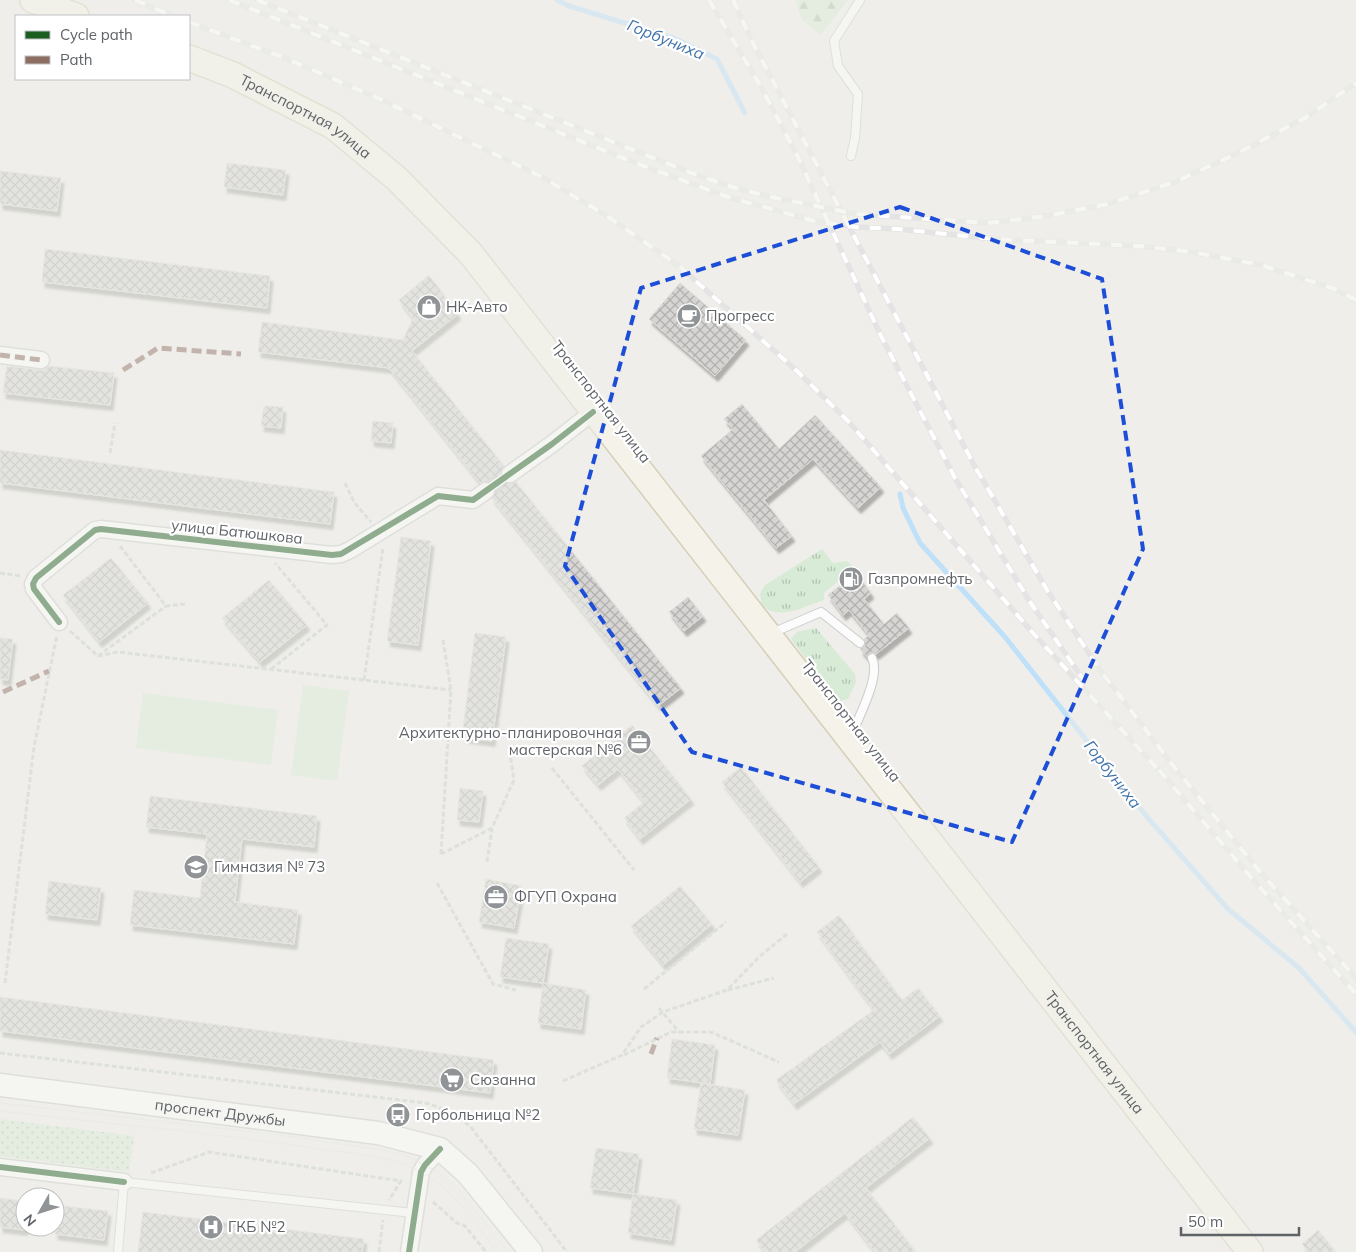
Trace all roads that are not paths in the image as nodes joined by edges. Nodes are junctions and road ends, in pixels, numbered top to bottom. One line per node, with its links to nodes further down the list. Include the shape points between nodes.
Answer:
1 (33, 0): 3 (main road)
2 (860, 0): 5 (lane, via 834,41 838,66 858,94)
3 (73, 15)
4 (190, 58): 8 (main road, Транспортная улица, via 233,75 333,126 396,178 471,254)
5 (851, 156)
6 (0, 355): 7 (street)
7 (41, 360)
8 (593, 412): 9 (street); 12 (main road, Транспортная улица)
9 (510, 474)
10 (486, 490): 11 (street, улица Батюшкова, via 473,500 438,496 350,550 332,555 101,529 91,533 36,578 33,584)
11 (59, 622)
12 (767, 635): 13 (lane, via 821,612); 15 (main road, Транспортная улица)
13 (860, 643)
14 (872, 658): 15 (lane, via 876,664 873,681)
15 (850, 738): 24 (main road, Транспортная улица)
16 (0, 1084): 17 (main road, проспект Дружбы, via 378,1132)
17 (440, 1150): 20 (street, via 424,1164); 23 (main road, via 468,1174)
18 (0, 1167): 19 (street)
19 (124, 1182): 20 (lane); 21 (lane)
20 (413, 1213): 22 (street)
21 (118, 1252)
22 (408, 1252)
23 (531, 1252)
24 (1250, 1252)

